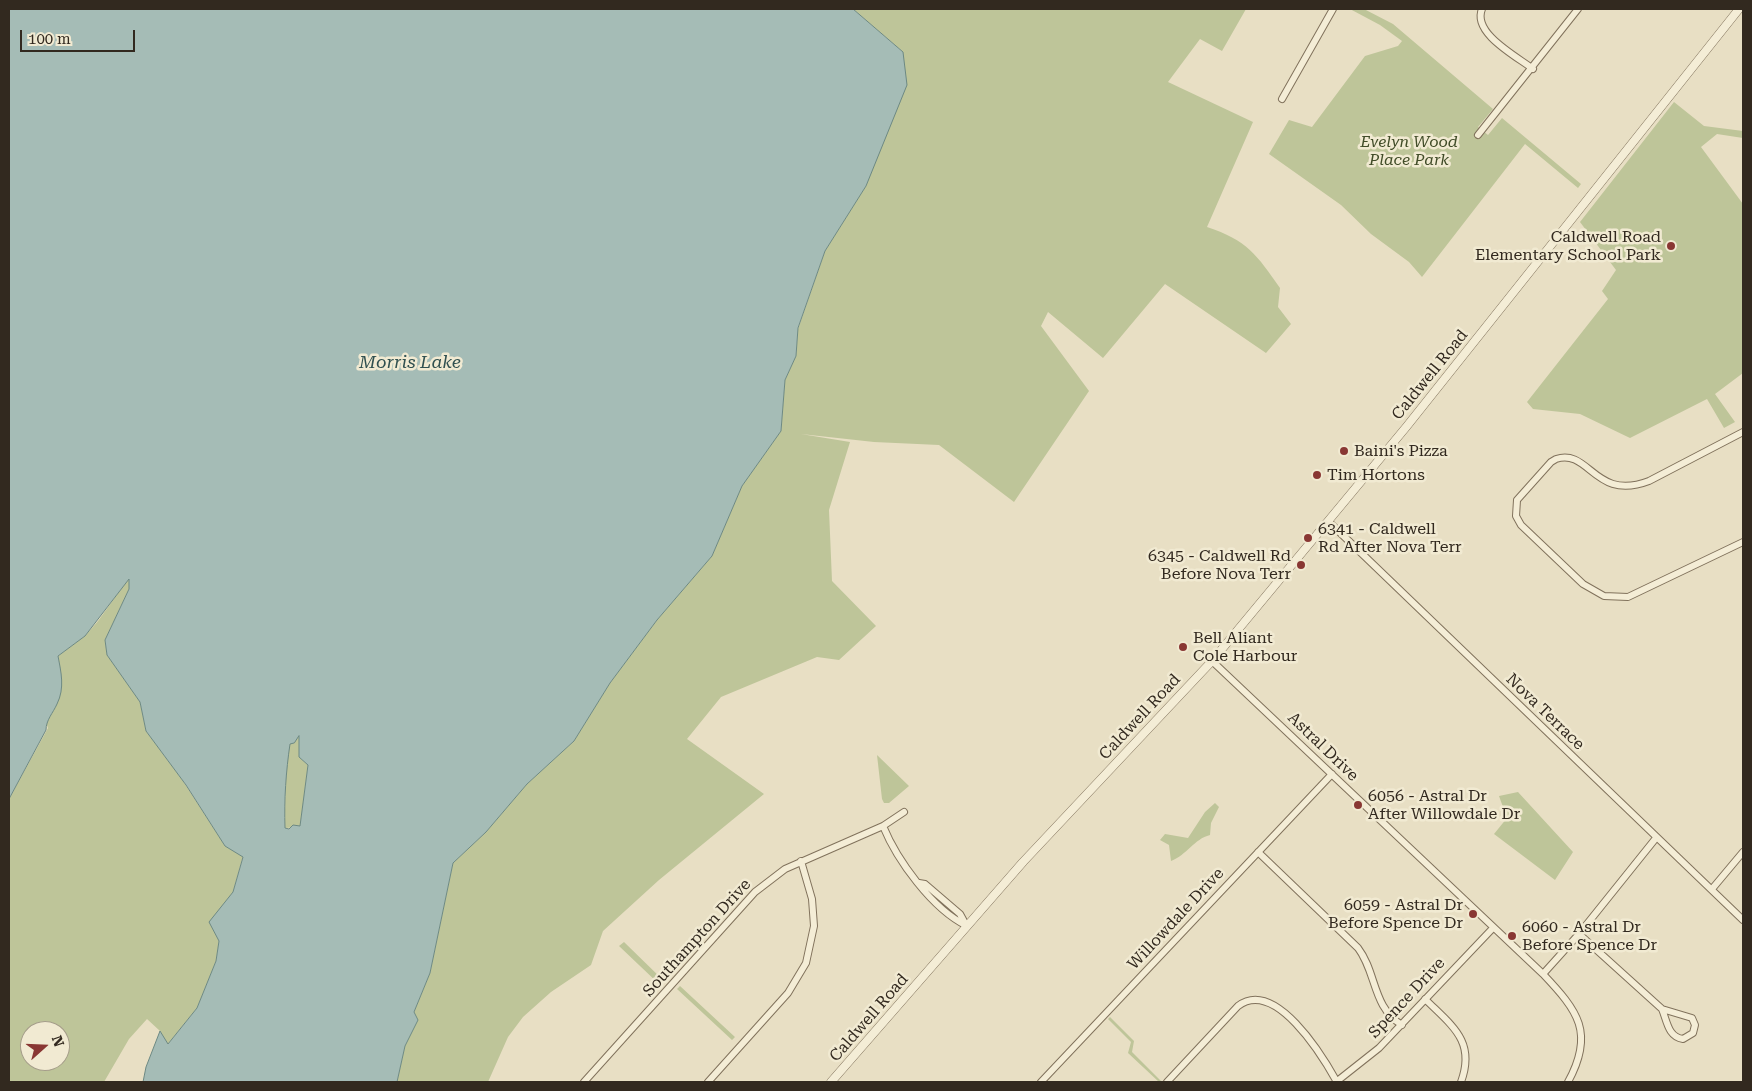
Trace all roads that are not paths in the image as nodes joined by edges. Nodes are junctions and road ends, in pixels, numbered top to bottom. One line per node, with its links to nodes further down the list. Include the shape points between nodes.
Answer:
1 (1334, 9): 6 (street)
2 (1482, 9): 5 (street, via 1480,21 1485,32)
3 (1578, 9): 5 (street)
4 (1738, 9): 9 (street, Caldwell Road)
5 (1533, 69): 7 (street)
6 (1282, 99)
7 (1478, 135)
8 (1743, 432): 10 (street, via 1649,481 1633,486 1612,485 1577,459 1556,458 1516,500 1515,510 1521,525 1583,584 1594,592 1612,597 1635,595)
9 (1329, 522): 11 (street, Caldwell Road); 15 (street, Nova Terrace)
10 (1743, 542)
11 (1212, 661): 12 (street, Astral Drive); 21 (street, Caldwell Road)
12 (1332, 774): 16 (street, Willowdale Drive); 22 (street, Astral Drive)
13 (904, 812): 14 (street, Southampton Drive)
14 (883, 826): 18 (street, Southampton Drive); 21 (street, via 896,854 919,883 925,884 960,914)
15 (1656, 838): 19 (street, Nova Terrace); 23 (street)
16 (1258, 852): 27 (street, via 1358,948 1367,963 1381,1005); 31 (street, Willowdale Drive)
17 (1743, 852): 19 (street)
18 (801, 861): 28 (street, Southampton Drive, via 755,892); 29 (street, via 812,898 814,926 806,963 788,993)
19 (1712, 889): 20 (street, Nova Terrace)
20 (1743, 920)
21 (967, 926): 30 (street, Caldwell Road)
22 (1493, 928): 24 (street, Astral Drive); 25 (street, Spence Drive)
23 (1579, 934): 24 (street); 26 (street)
24 (1543, 974): 35 (street, Astral Drive, via 1568,1001 1580,1026 1580,1052)
25 (1424, 999): 27 (street, Spence Drive); 34 (street, via 1457,1032 1466,1049 1467,1062)
26 (1662, 1009): 26 (street, via 1675,1036 1683,1039 1693,1033 1695,1025 1689,1016)
27 (1402, 1025): 33 (street, Spence Drive, via 1370,1058)
28 (584, 1082)
29 (708, 1082)
30 (831, 1082)
31 (1041, 1082)
32 (1167, 1082): 33 (street, via 1238,1006 1256,999 1269,1002 1293,1021 1324,1058)
33 (1337, 1082)
34 (1461, 1082)
35 (1568, 1082)

